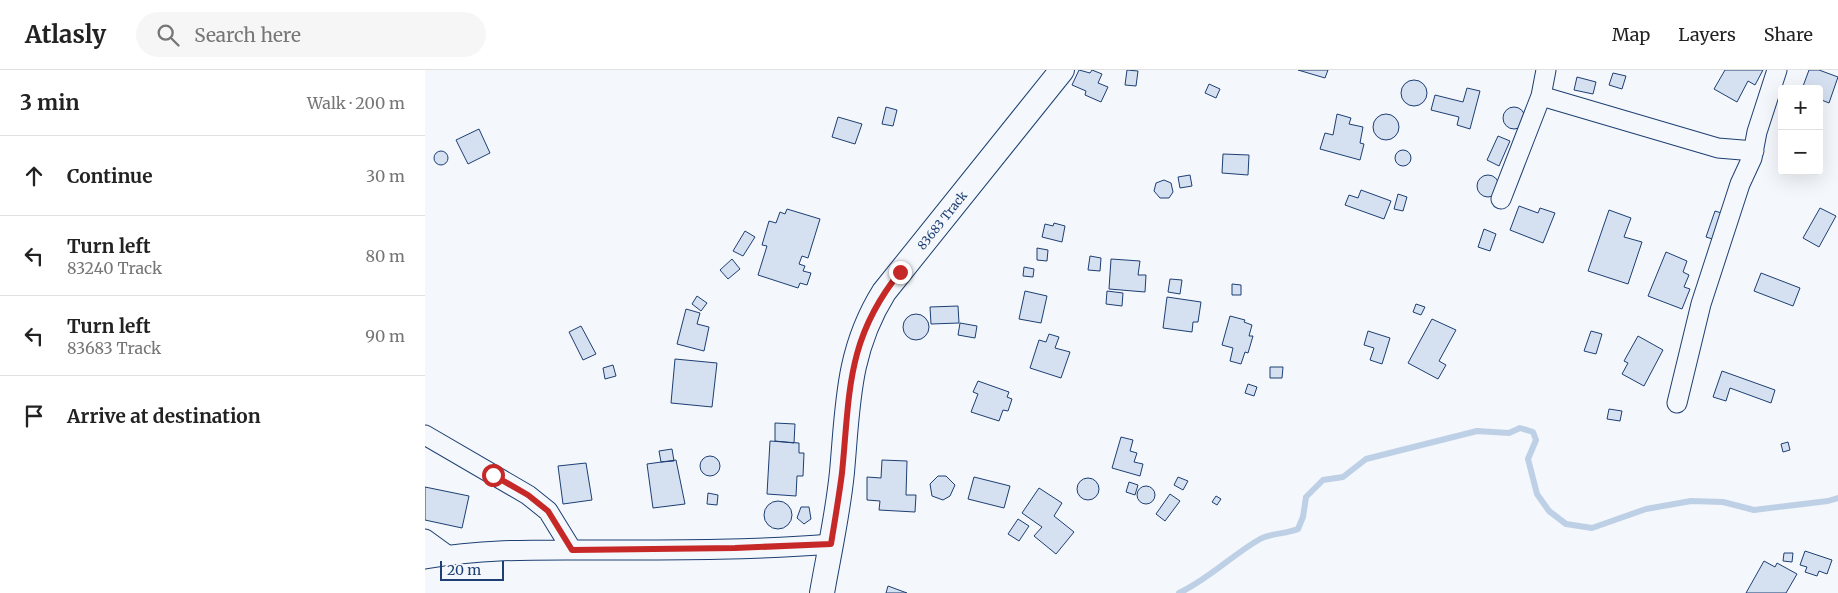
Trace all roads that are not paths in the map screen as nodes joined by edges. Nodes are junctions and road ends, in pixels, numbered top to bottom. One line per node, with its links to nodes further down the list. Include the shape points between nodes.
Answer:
1 (1062, 70): 10 (street, 83683 Track, via 874,308 857,353 849,388 842,472)
2 (1546, 70): 4 (street)
3 (1777, 70): 5 (street)
4 (1541, 96): 5 (street, via 1717,148); 6 (street)
5 (1754, 151): 7 (street, via 1701,304)
6 (1501, 199)
7 (1677, 403)
8 (425, 435): 11 (street, via 528,495 548,511)
9 (425, 539): 12 (street)
10 (831, 544): 11 (street); 14 (street, 83683 Track)
11 (572, 550): 12 (street)
12 (447, 555): 13 (street)
13 (425, 559)
14 (822, 593)

